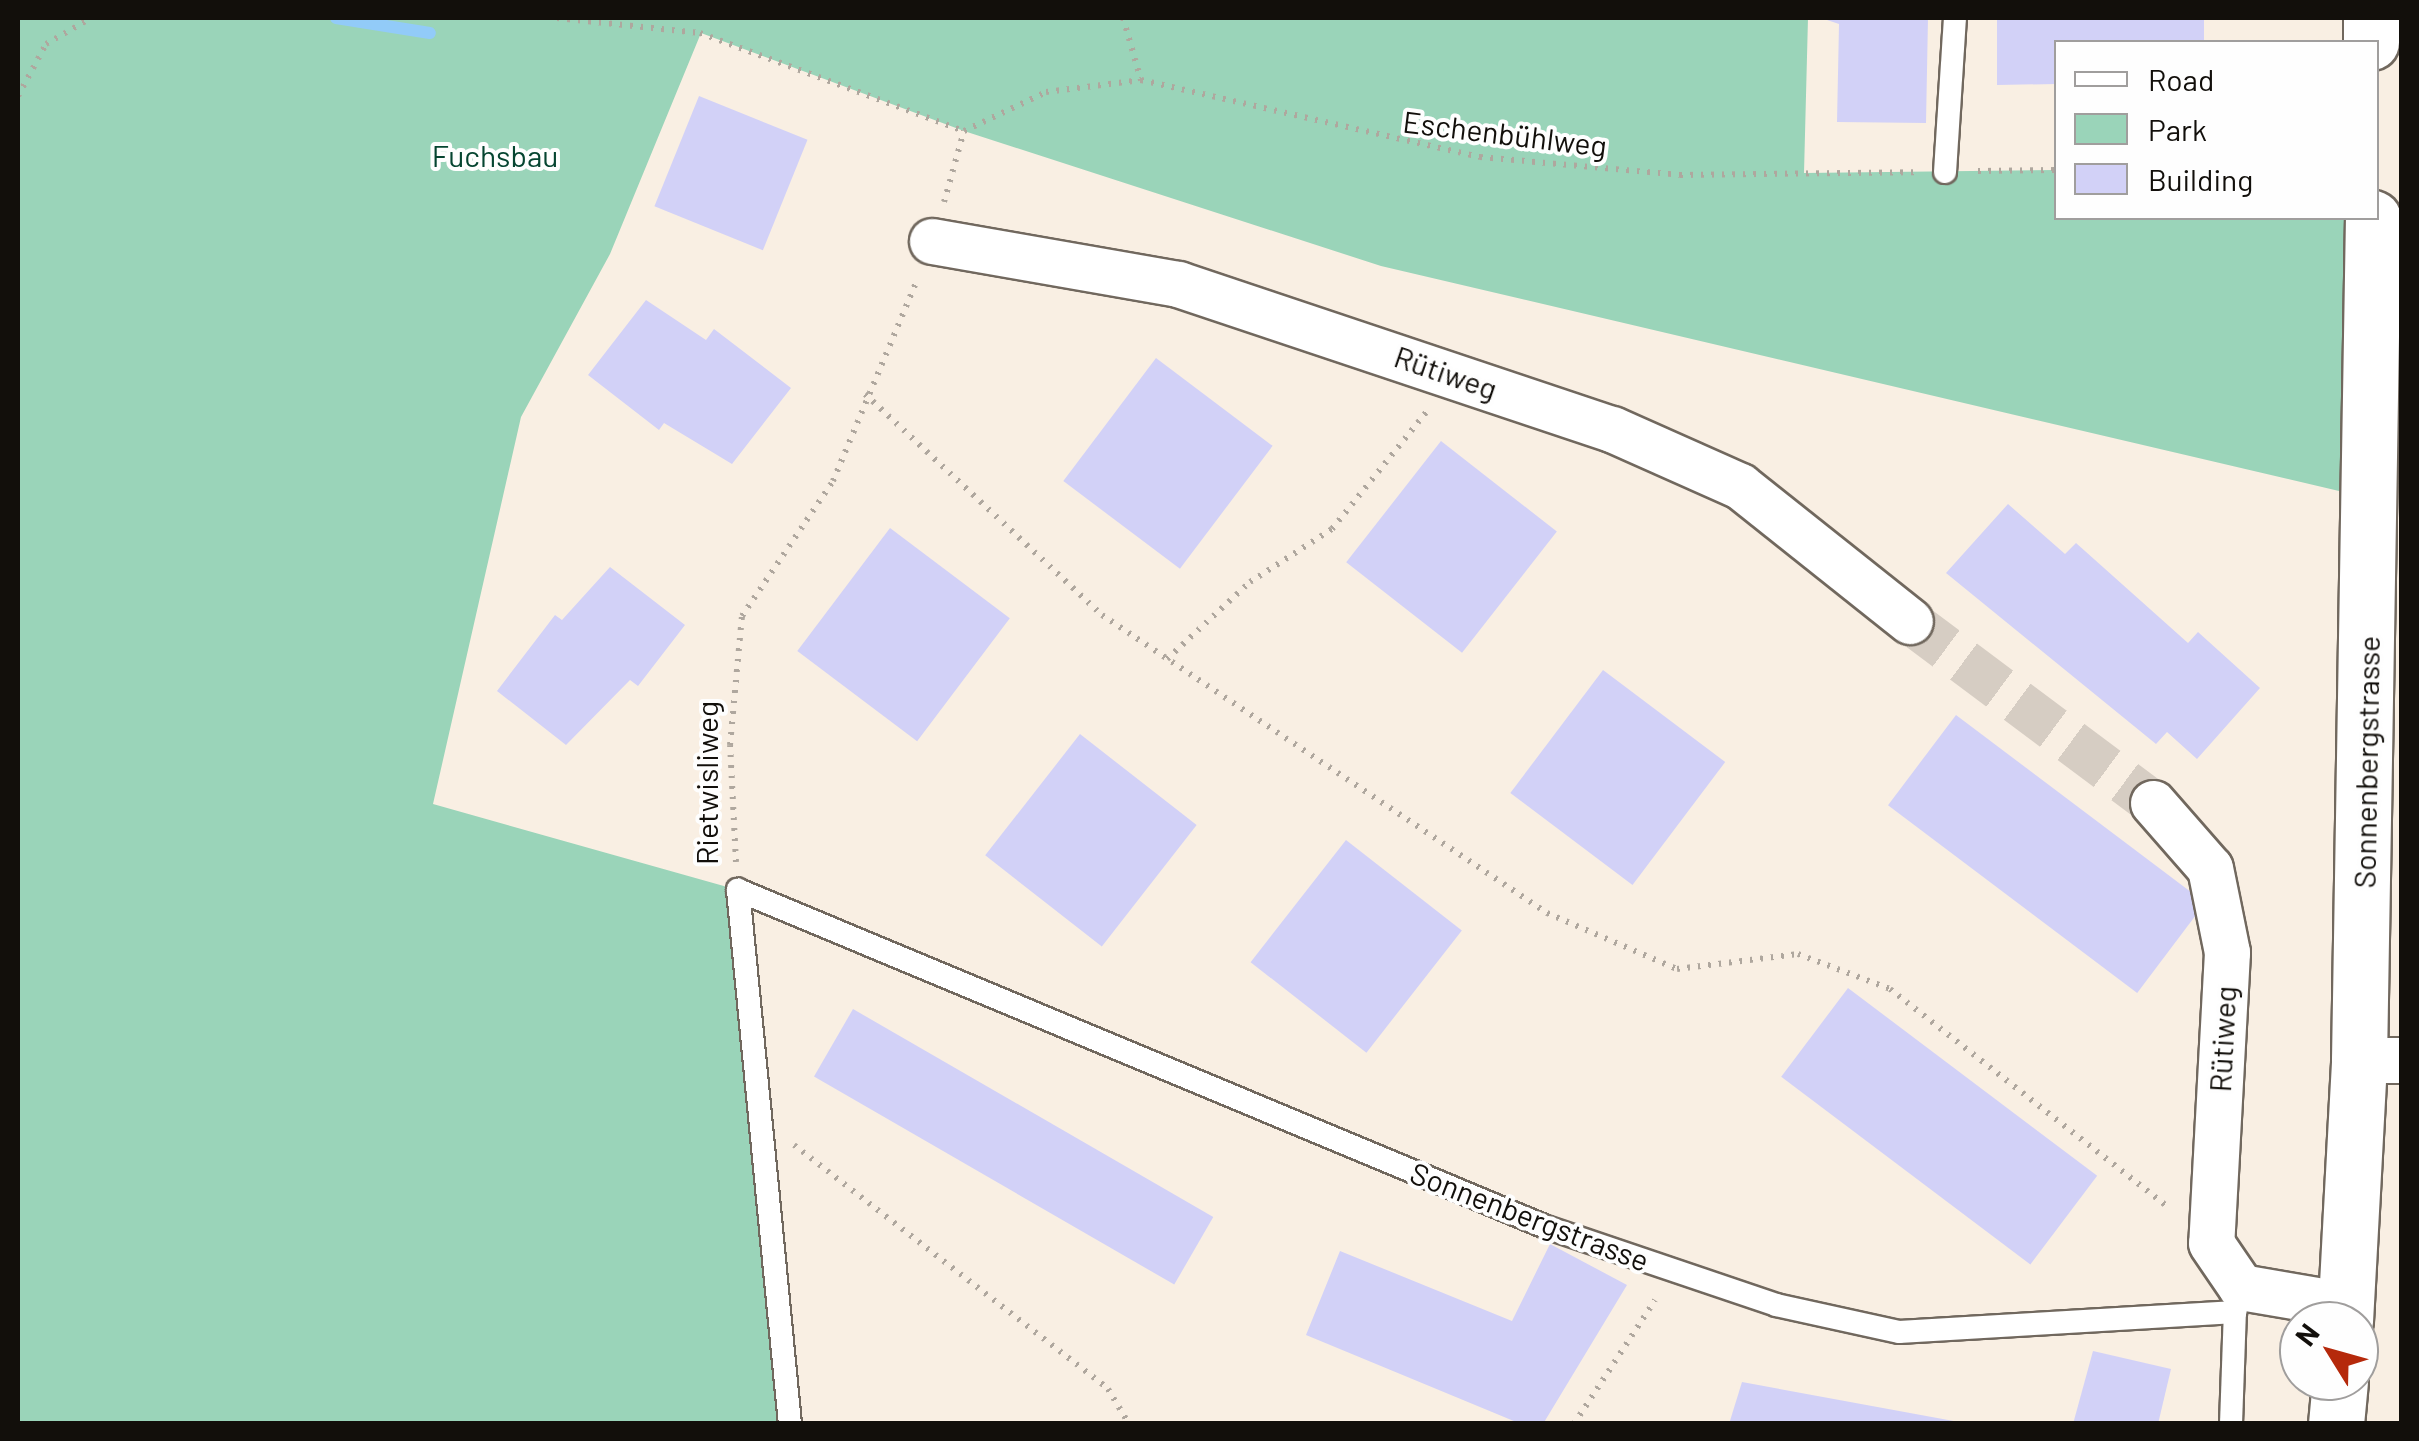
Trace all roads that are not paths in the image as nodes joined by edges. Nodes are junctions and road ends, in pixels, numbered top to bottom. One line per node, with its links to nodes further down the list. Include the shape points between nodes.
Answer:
1 (1955, 18): 2 (lane)
2 (1945, 172)
3 (2373, 220): 8 (street, Sonnenbergstrasse)
4 (932, 241): 5 (street, Rütiweg, via 1178,284 1446,372 1740,486)
5 (1910, 621)
6 (2153, 804): 9 (street, Rütiweg, via 2210,868 2227,952 2211,1243)
7 (738, 890): 9 (lane, Sonnenbergstrasse, via 1546,1226 1682,1273 1900,1332); 12 (lane, Rietwisliweg)
8 (2380, 1060): 10 (street, Sonnenbergstrasse)
9 (2238, 1300): 11 (street, Sonnenbergstrasse); 13 (lane)
10 (2347, 1301)
11 (2279, 1305)
12 (790, 1424)
13 (2231, 1424)

